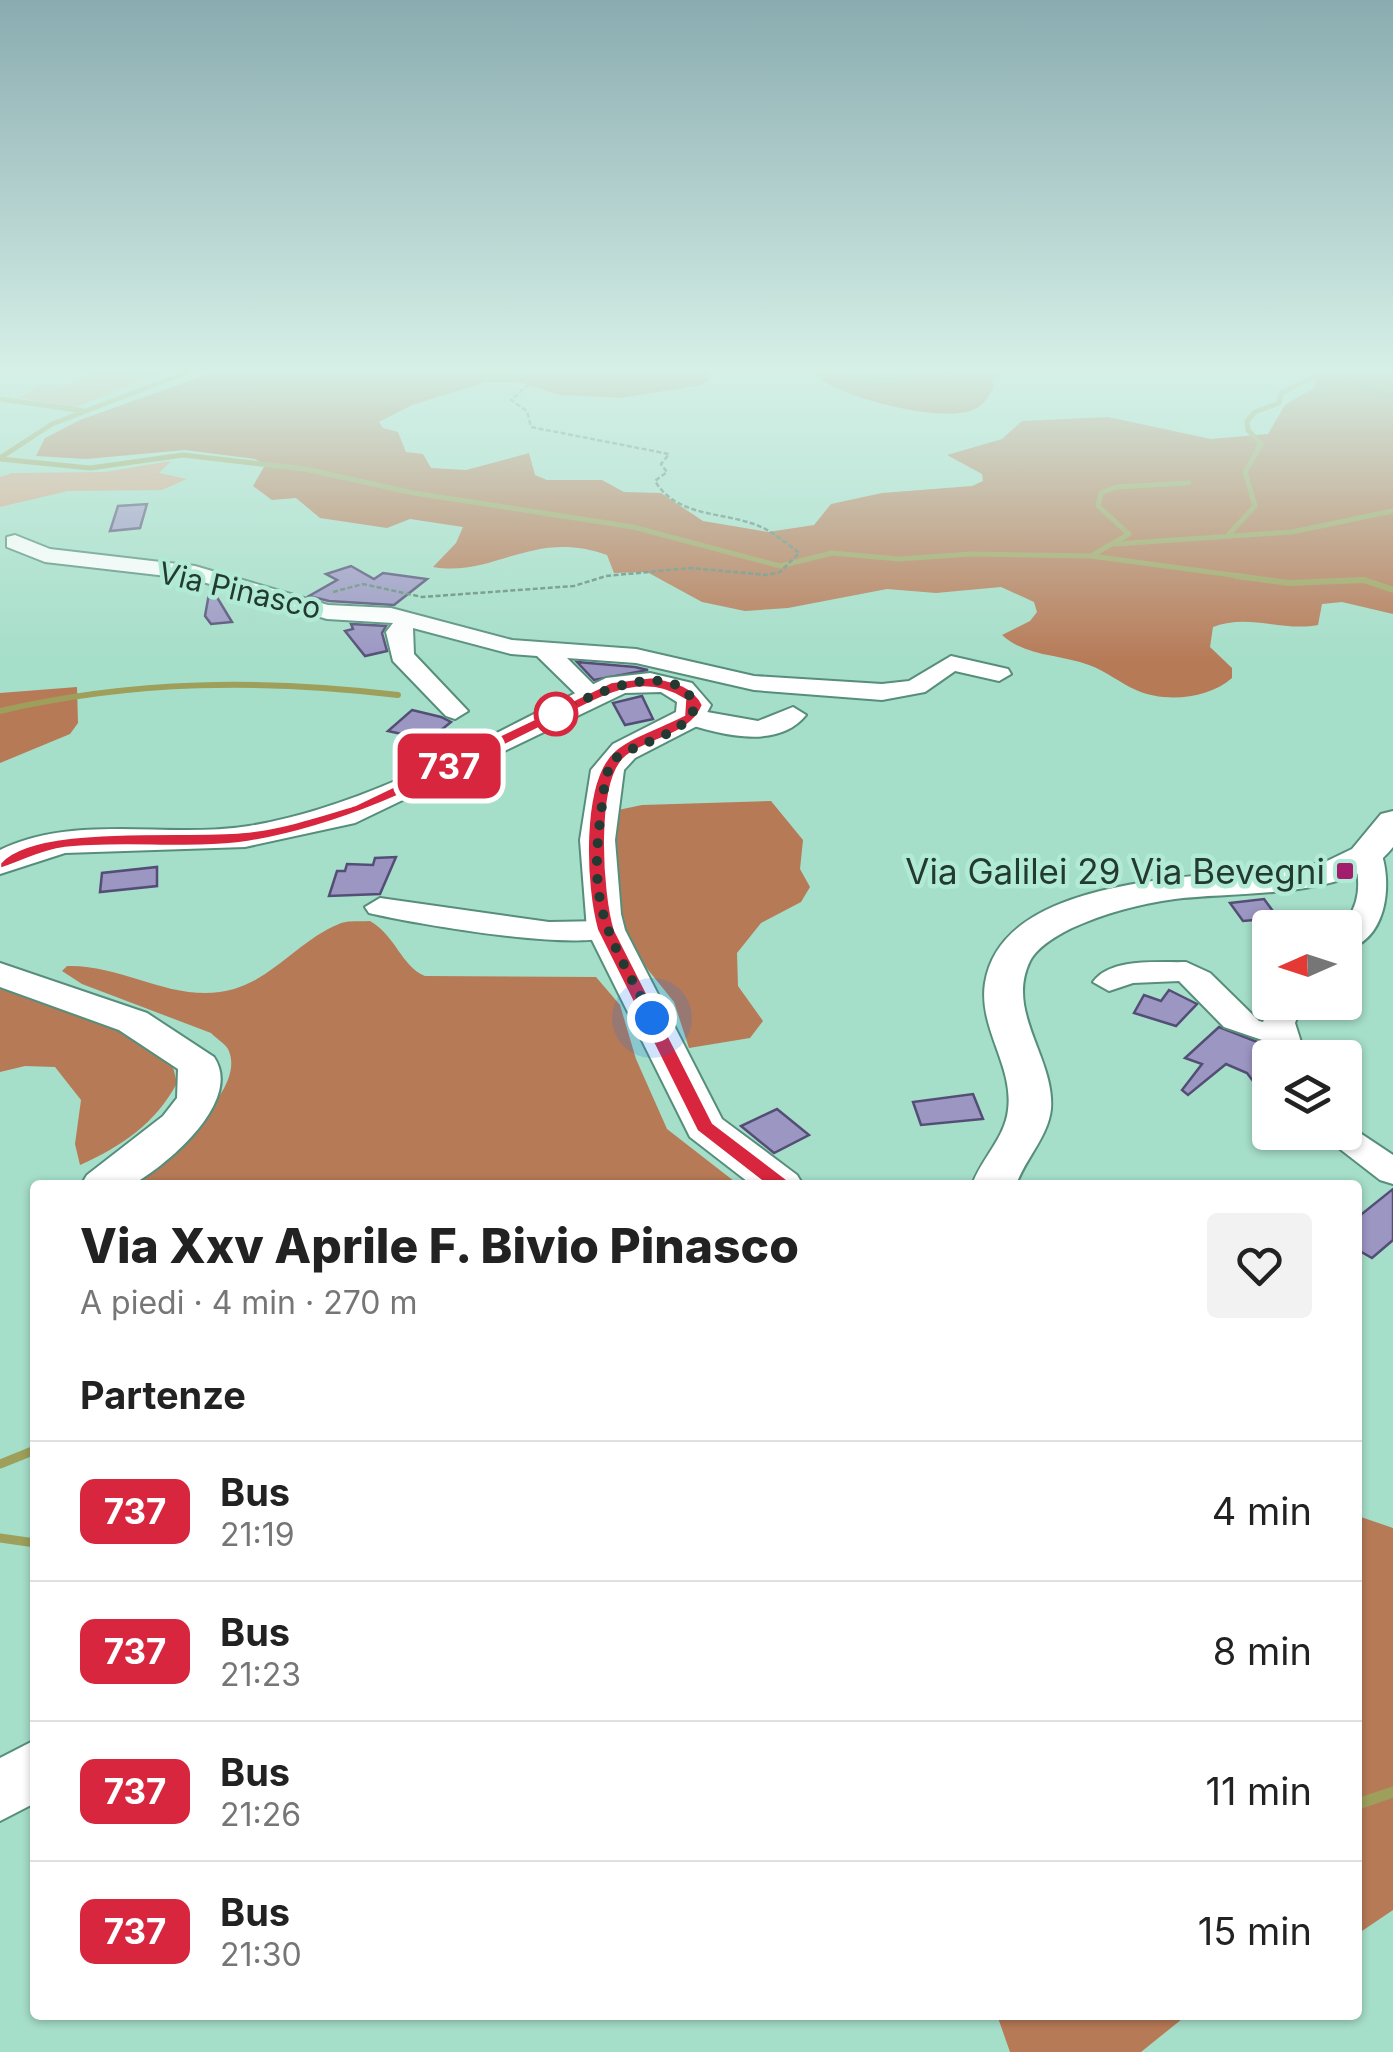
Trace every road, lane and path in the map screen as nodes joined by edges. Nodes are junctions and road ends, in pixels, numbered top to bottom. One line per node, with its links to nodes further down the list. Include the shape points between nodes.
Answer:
1 (665, 469): 3 (path, via 655,481 661,491 712,518 769,529 800,553 767,576 690,568 574,586 422,597 352,584)
2 (15, 542): 3 (street, Via Pinasco, via 45,555 196,574)
3 (313, 609): 4 (street, Via Pinasco)
4 (408, 620): 5 (street, Via Pinasco); 10 (street, via 398,632 402,656)
5 (450, 632): 6 (street, Via Pinasco); 7 (street)
6 (546, 652): 8 (street, Via Pinasco, via 636,656 854,693 916,687 951,663); 9 (street)
7 (467, 659)
8 (1000, 674)
9 (591, 695): 12 (main road, via 634,682 663,683 692,698); 15 (main road, via 342,816 244,837 65,843)
10 (455, 711)
11 (793, 716): 12 (street, via 740,729)
12 (690, 717): 18 (main road, via 620,754 607,771 595,859)
13 (1393, 822): 14 (main road)
14 (1368, 856): 17 (street, via 1376,886 1374,906); 26 (main road, via 1315,874 1126,897 1060,920 1026,942 1009,966 1002,1001 1028,1086 1029,1117)
15 (0, 864)
16 (380, 907): 18 (street, via 440,911 564,935)
17 (1362, 921)
18 (606, 930): 25 (main road, via 705,1126)
19 (0, 975): 24 (main road, via 59,992 178,1044 199,1066 198,1098 178,1126)
20 (1109, 982): 21 (street, via 1127,974 1186,971 1222,1013 1260,1032)
21 (1286, 1031)
22 (1361, 1150): 23 (street)
23 (1393, 1172)
24 (109, 1180)
25 (775, 1180)
26 (997, 1180)
27 (30, 1771): 28 (main road)
28 (0, 1793)

